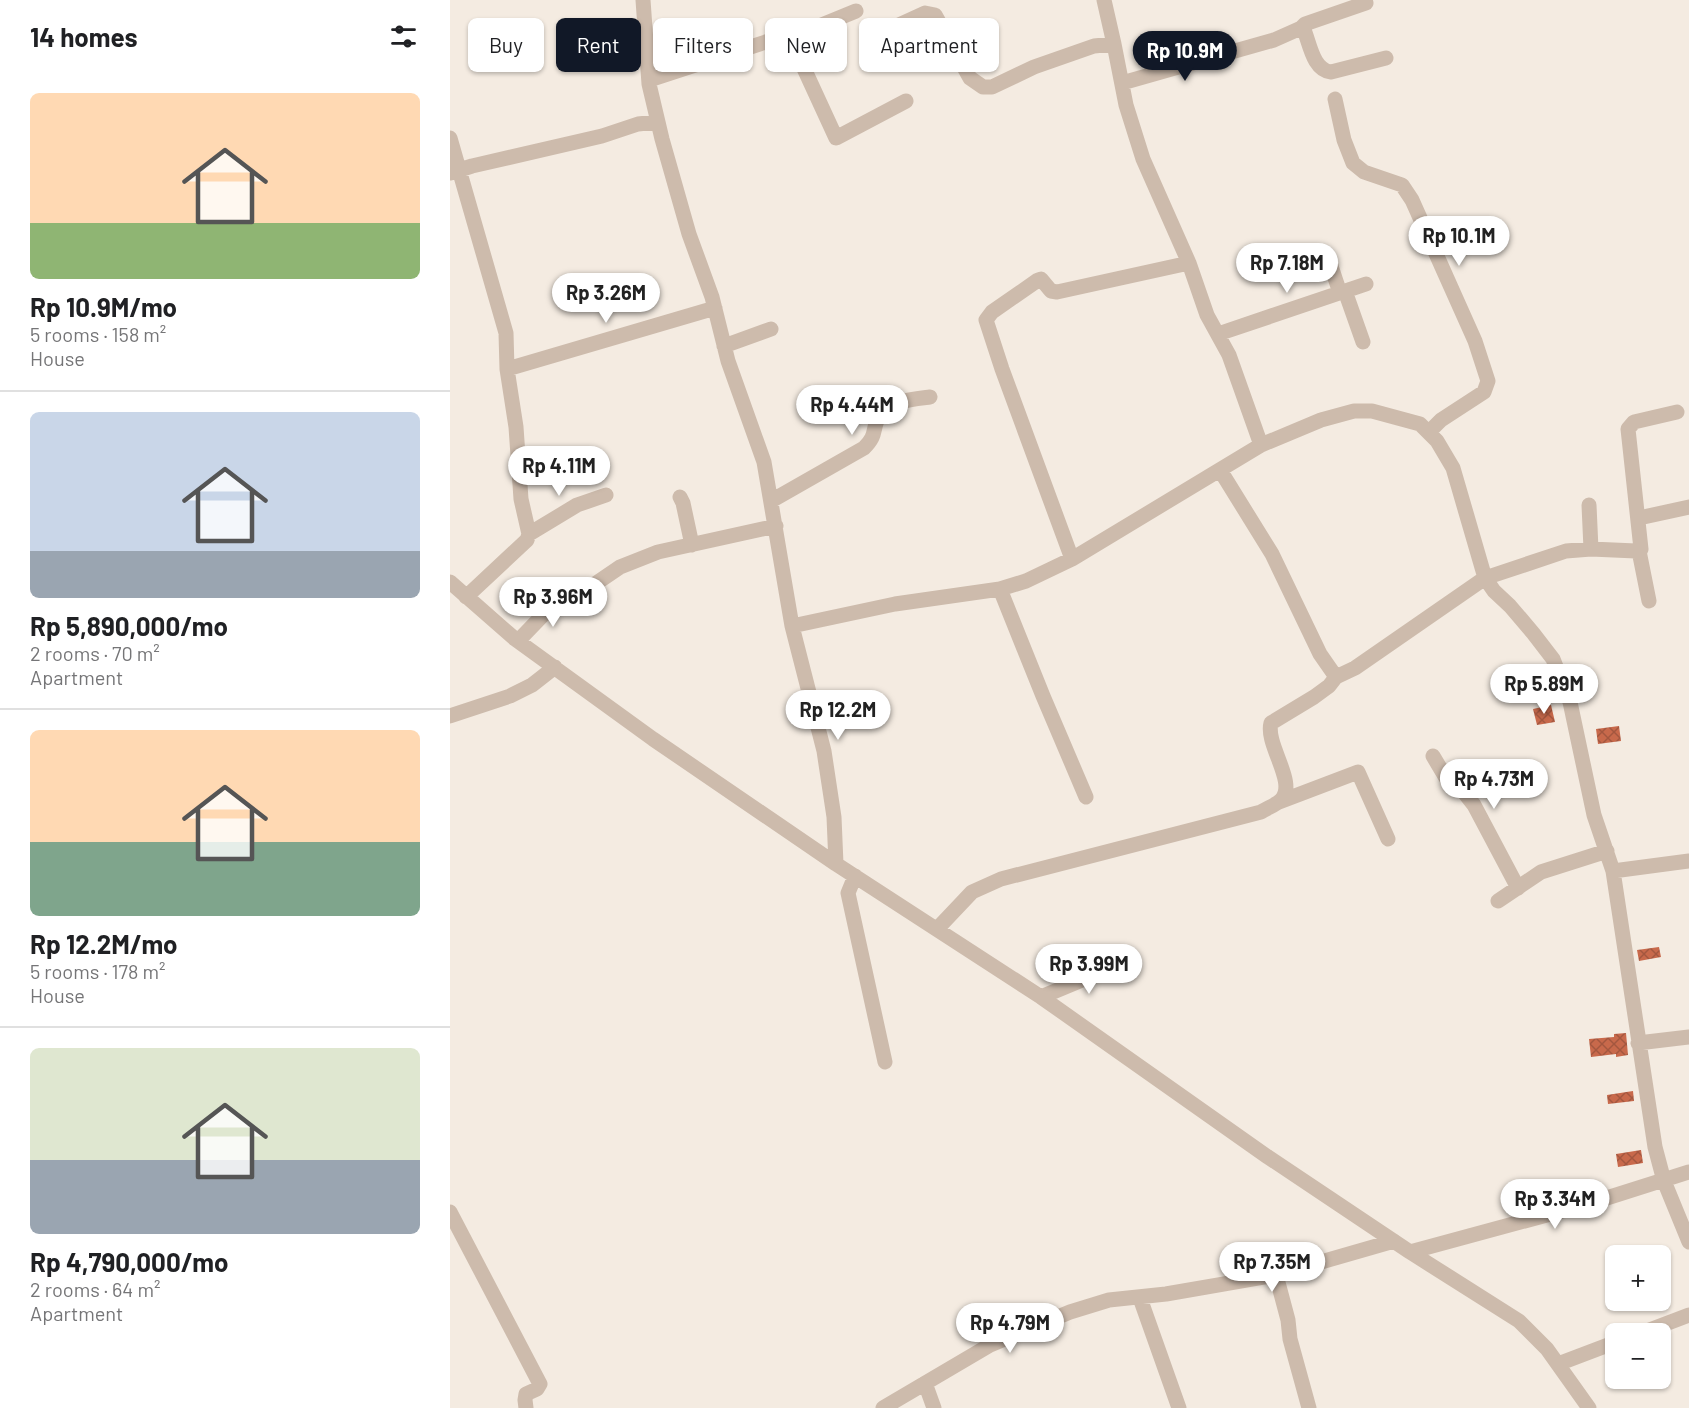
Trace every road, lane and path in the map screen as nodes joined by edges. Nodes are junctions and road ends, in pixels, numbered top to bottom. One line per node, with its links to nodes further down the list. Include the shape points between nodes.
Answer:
1 (644, 0): 14 (street)
2 (1104, 0): 10 (street)
3 (1366, 3): 8 (street)
4 (856, 11): 5 (street)
5 (839, 18)
6 (913, 18): 7 (street, via 924,13)
7 (937, 18)
8 (1301, 28): 11 (street, via 1317,65 1325,71); 15 (street, via 1274,40)
9 (765, 42): 14 (street)
10 (1114, 44): 13 (street, via 1094,46 1034,67 992,87 983,87); 15 (street)
11 (1386, 58)
12 (806, 72): 17 (street, via 836,138)
13 (967, 72)
14 (649, 80): 18 (street)
15 (1122, 83): 22 (street, via 1143,159)
16 (1335, 99): 33 (street, via 1353,163 1364,172 1402,185 1412,200 1475,341 1487,378 1484,392)
17 (906, 101)
18 (657, 122): 20 (street); 25 (street)
19 (450, 138): 20 (street)
20 (455, 172): 30 (street, via 503,318)
21 (1329, 261): 24 (street)
22 (1189, 263): 27 (street); 47 (street, via 1057,292 1038,280 986,320)
23 (1366, 285): 24 (street)
24 (1343, 292): 27 (street); 28 (street)
25 (715, 308): 29 (street); 30 (street)
26 (771, 329): 29 (street)
27 (1218, 334): 34 (street)
28 (1363, 342)
29 (724, 346): 38 (street, via 764,462)
30 (507, 369): 43 (street, via 521,499)
31 (930, 397): 38 (street, via 884,410 864,448)
32 (1677, 412): 41 (street, via 1634,422 1628,429)
33 (1429, 432): 34 (street, via 1420,424 1400,418 1354,411); 48 (street, via 1453,468)
34 (1261, 445): 35 (street)
35 (1220, 470): 47 (street); 55 (street, via 1272,554 1320,654)
36 (606, 495): 43 (street, via 577,506)
37 (680, 497): 44 (street)
38 (771, 501): 42 (street)
39 (1589, 506): 45 (street)
40 (1689, 507): 41 (street)
41 (1639, 518): 46 (street)
42 (776, 526): 44 (street); 52 (street)
43 (529, 534): 50 (street, via 527,540)
44 (692, 545): 53 (street, via 658,552 620,567 543,615)
45 (1592, 549): 46 (street); 48 (street, via 1566,551)
46 (1639, 550): 51 (street)
47 (1072, 559): 49 (street)
48 (1485, 578): 55 (street, via 1355,668); 61 (street, via 1553,659 1570,702 1594,815)
49 (1000, 589): 52 (street, via 895,604); 58 (street)
50 (456, 590): 53 (street)
51 (1649, 601)
52 (792, 626): 63 (street, via 824,751)
53 (518, 642): 54 (street)
54 (555, 667): 56 (street, via 510,696); 63 (street)
55 (1336, 677): 59 (street, via 1314,697 1271,723 1286,792)
56 (450, 716)
57 (1433, 756): 66 (street, via 1449,783 1463,791 1474,805)
58 (1086, 797)
59 (1279, 802): 60 (street, via 1358,772); 68 (street, via 1251,814 1001,879 972,892)
60 (1388, 839)
61 (1607, 851): 64 (street); 66 (street, via 1541,873)
62 (1689, 861): 64 (street)
63 (836, 864): 65 (street)
64 (1613, 871): 72 (street)
65 (855, 876): 68 (street); 73 (street, via 848,893)
66 (1518, 888): 67 (street)
67 (1498, 901)
68 (937, 929): 70 (street)
69 (1125, 962): 70 (street)
70 (1041, 997): 77 (street)
71 (1689, 1037): 72 (street)
72 (1638, 1043): 75 (street)
73 (885, 1062)
74 (1689, 1172): 75 (street)
75 (1664, 1180): 78 (street); 79 (street)
76 (450, 1212): 87 (street, via 540,1384 526,1394)
77 (1394, 1241): 79 (street); 80 (street)
78 (1689, 1242)
79 (1410, 1252): 85 (street, via 1519,1321)
80 (1276, 1275): 81 (street); 91 (street)
81 (1140, 1298): 86 (street, via 1108,1300 1026,1329); 90 (street)
82 (1689, 1315): 83 (street)
83 (1668, 1323)
84 (1605, 1346): 85 (street)
85 (1558, 1364): 92 (street)
86 (925, 1383): 88 (street); 89 (street)
87 (526, 1408)
88 (883, 1408)
89 (934, 1408)
90 (1179, 1408)
91 (1309, 1408)
92 (1587, 1408)

